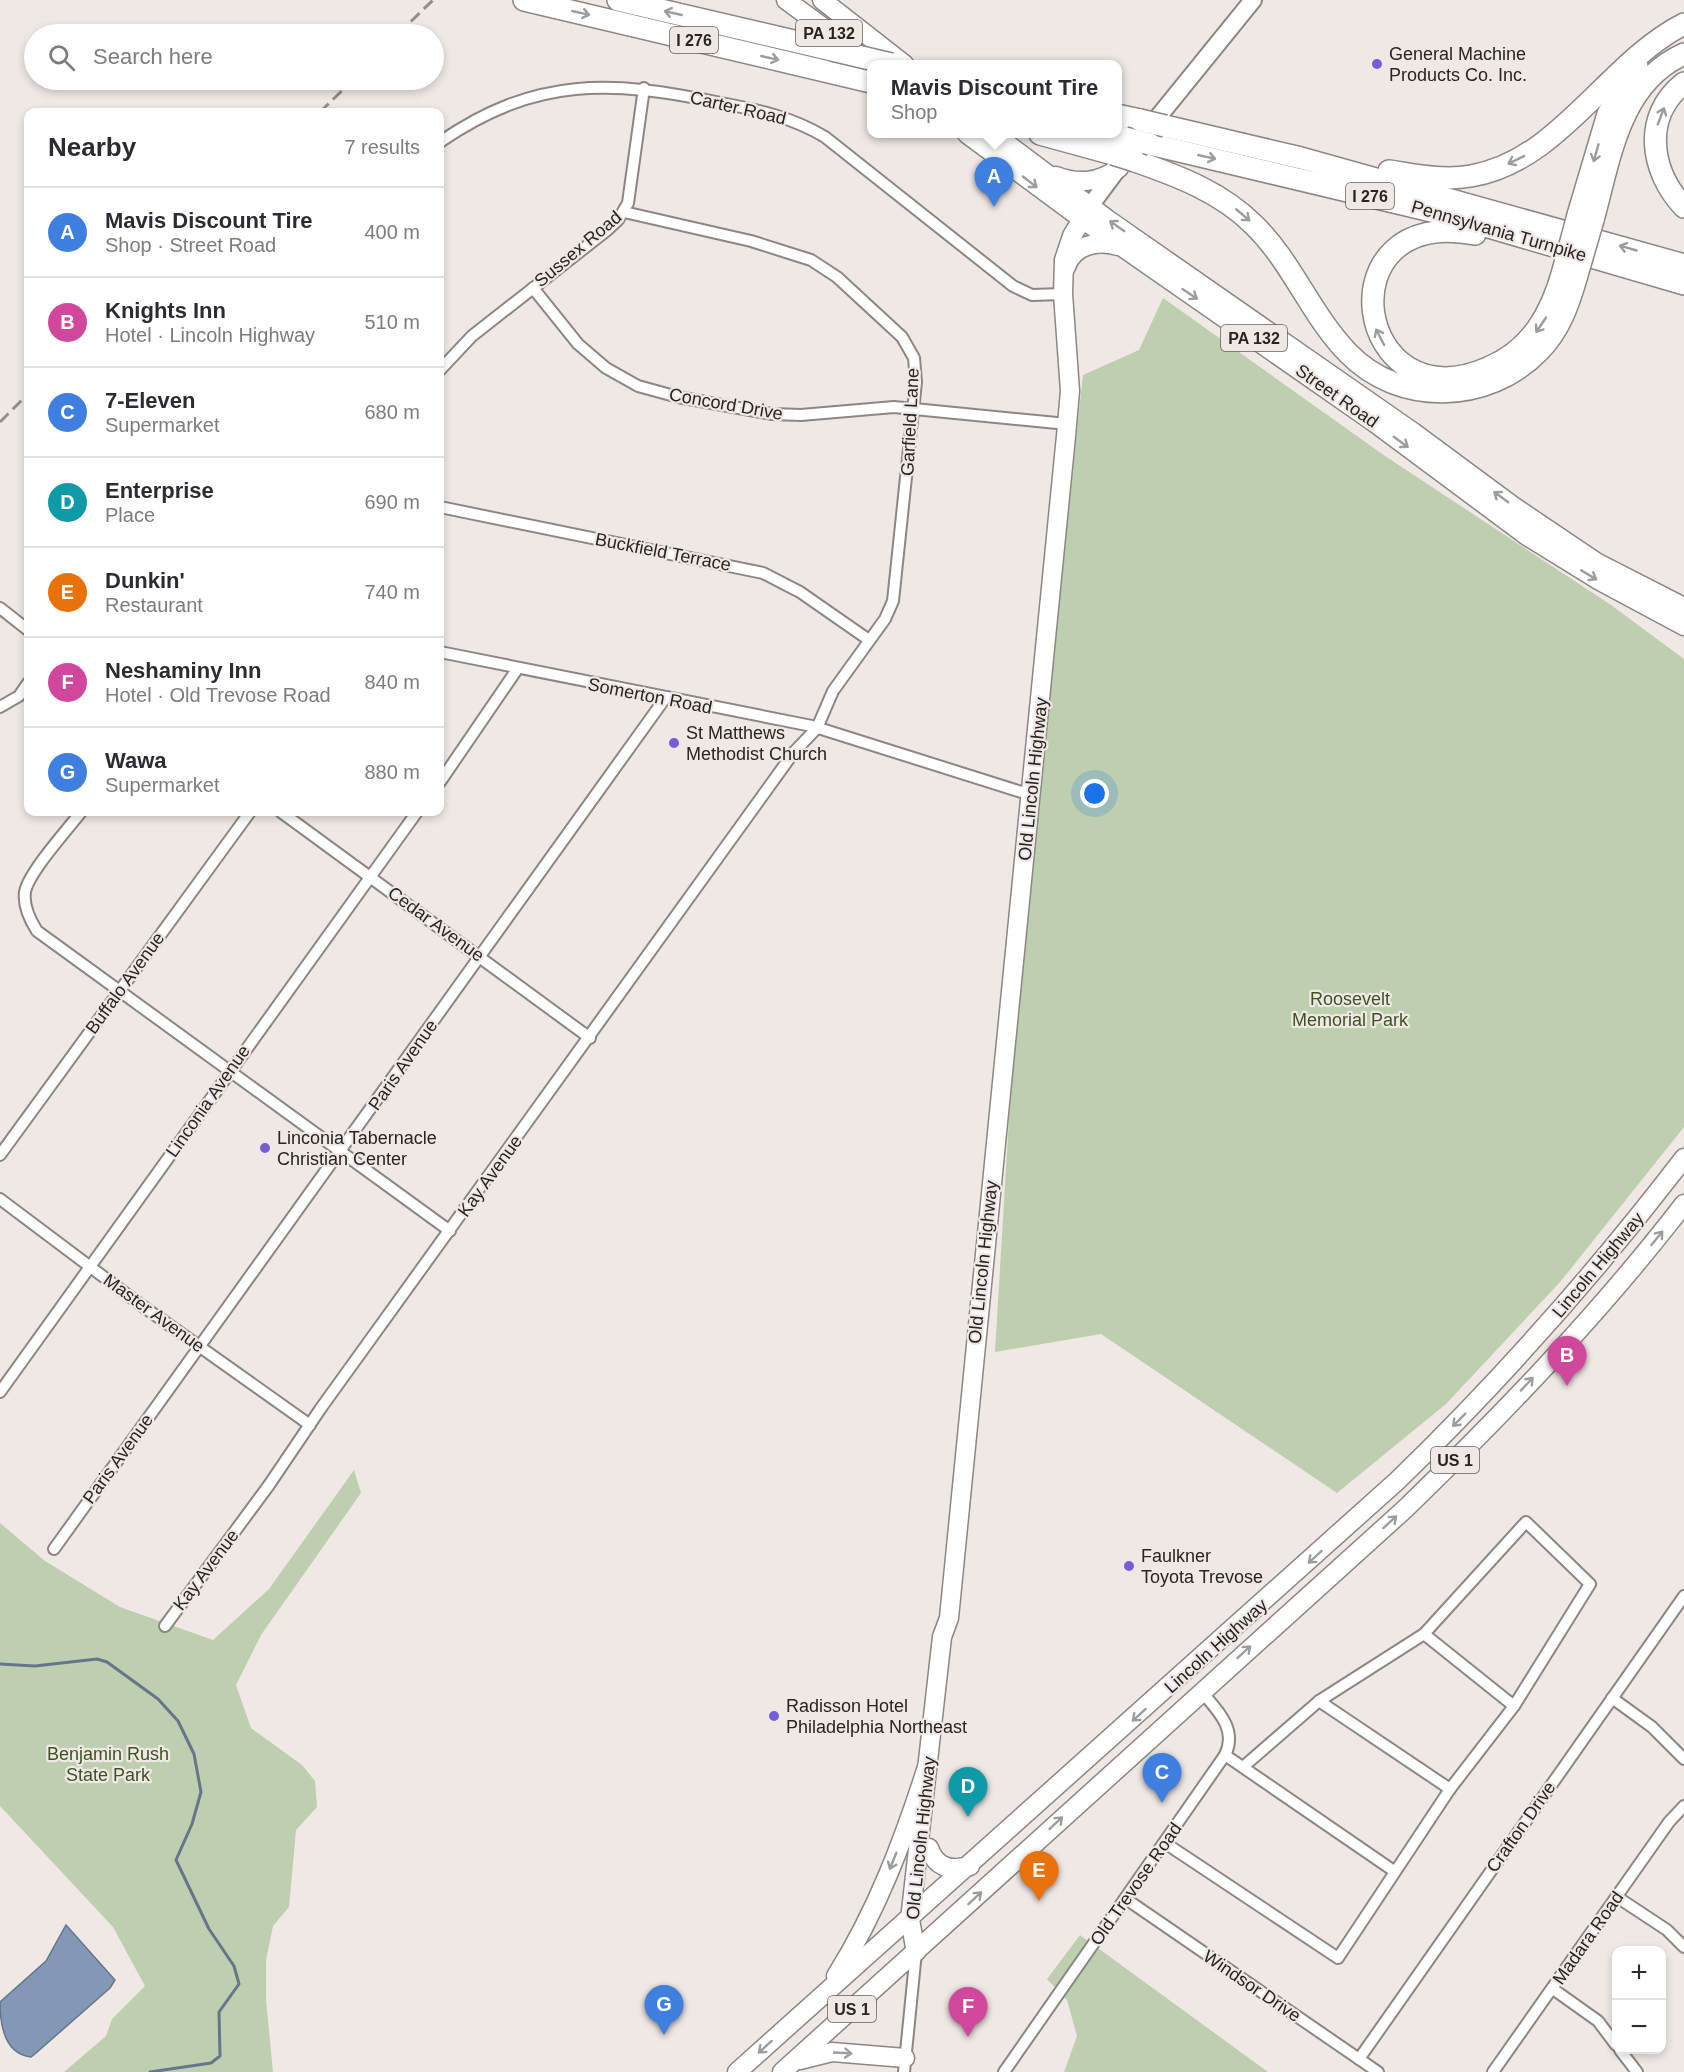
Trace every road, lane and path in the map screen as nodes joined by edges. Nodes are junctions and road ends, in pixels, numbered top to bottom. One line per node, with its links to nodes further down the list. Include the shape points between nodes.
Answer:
1 (524, 0): 12 (highway, I 276, one-way to 12)
2 (618, 0): 9 (highway, I 276, one-way to 2, bridge)
3 (786, 0): 11 (main road, PA 132)
4 (822, 0): 10 (main road, PA 132)
5 (1253, 0): 21 (main road, Old Lincoln Highway)
6 (1684, 24): 7 (highway)
7 (1650, 46): 22 (highway, one-way to 22, via 1547,140 1498,169 1444,178); 27 (highway, one-way to 27, via 1608,114)
8 (1684, 54): 27 (highway, via 1657,70 1629,105)
9 (873, 60)
10 (899, 60)
11 (867, 74)
12 (867, 76)
13 (1684, 83): 24 (highway, one-way to 13, via 1663,179 1654,147 1662,110)
14 (644, 88): 20 (street, Carter Road, via 579,87 544,93 497,110); 25 (street, Sussex Road, via 632,188); 33 (street, Carter Road, via 781,116 807,125 1013,286 1032,294)
15 (1122, 116): 22 (highway, Pennsylvania Turnpike / I 276, bridge)
16 (973, 138): 26 (main road, Street Road / PA 132, one-way to 26)
17 (999, 138): 23 (main road, Street Road / PA 132)
18 (1056, 138): 21 (highway)
19 (1107, 138): 21 (highway, Pennsylvania Turnpike / I 276)
20 (444, 140)
21 (1123, 155): 23 (main road, via 1106,177 1082,182 1066,180); 26 (main road, Old Lincoln Highway); 29 (highway, Pennsylvania Turnpike / I 276, one-way to 29, bridge, via 1150,144 1444,214); 31 (highway, one-way to 31, via 1194,183 1240,212 1277,251 1347,352 1383,379 1410,388 1440,392 1472,389 1516,371 1540,351 1558,326)
22 (1301, 158): 30 (highway, Pennsylvania Turnpike / I 276, one-way to 22)
23 (1039, 168): 26 (main road, Street Road / PA 132)
24 (1684, 207)
25 (624, 212): 34 (street, Sussex Road, via 606,231); 36 (street, Garfield Lane, via 772,247 825,268 878,313 908,345 916,371)
26 (1086, 213): 28 (main road, Street Road / PA 132); 33 (main road, Old Lincoln Highway, via 1066,252); 39 (main road, Street Road / PA 132, one-way to 26, via 1596,562)
27 (1586, 218): 31 (highway, bridge)
28 (1123, 248): 33 (main road, via 1099,243 1081,248 1068,260); 41 (main road, Street Road / PA 132, one-way to 41, via 1376,423 1527,536)
29 (1587, 255): 31 (highway, one-way to 29, via 1529,341 1508,358 1483,370 1443,377 1417,372 1395,358 1375,327 1371,299 1378,271 1396,248 1420,234 1455,231); 32 (highway, Pennsylvania Turnpike / I 276)
30 (1684, 265)
31 (1570, 273)
32 (1684, 284)
33 (1063, 285): 37 (main road, Old Lincoln Highway, via 1070,391)
34 (533, 288): 35 (street, Sussex Road, via 466,341); 36 (street, Concord Drive, via 586,351 617,375 648,389 772,414 801,415 876,406)
35 (444, 366)
36 (914, 409): 37 (street, Concord Drive); 43 (street, Garfield Lane, via 893,601)
37 (1067, 424): 51 (main road, Old Lincoln Highway)
38 (444, 508): 43 (street, Buckfield Terrace, via 763,573 800,592)
39 (1684, 607)
40 (0, 608): 42 (street)
41 (1684, 626)
42 (24, 627)
43 (869, 640): 49 (street, Garfield Lane, via 833,691)
44 (444, 653): 45 (street, Somerton Road)
45 (518, 668): 47 (street, Somerton Road); 50 (street)
46 (24, 689): 48 (street)
47 (666, 697): 49 (street, Somerton Road); 57 (street, Paris Avenue)
48 (0, 707)
49 (817, 728): 51 (street, Somerton Road); 59 (street, Kay Avenue, via 794,752)
50 (444, 776)
51 (1031, 795): 73 (main road, Old Lincoln Highway)
52 (78, 816): 58 (street, via 32,876 25,891 29,919 38,931)
53 (246, 816): 58 (street, Buffalo Avenue)
54 (287, 816): 56 (street, Cedar Avenue)
55 (414, 816): 56 (street, Linconia Avenue)
56 (371, 876): 57 (street, Cedar Avenue); 60 (street, Linconia Avenue)
57 (481, 957): 59 (street, Cedar Avenue); 61 (street, Paris Avenue)
58 (118, 992): 60 (street); 62 (street, Buffalo Avenue)
59 (590, 1038): 66 (street, Kay Avenue)
60 (230, 1071): 61 (street); 67 (street, Linconia Avenue)
61 (341, 1152): 66 (street); 68 (street, Paris Avenue)
62 (0, 1155)
63 (1684, 1158): 88 (main road, Lincoln Highway / US 1, one-way to 88, via 1582,1286 1436,1443 1359,1518)
64 (0, 1199): 67 (street, Master Avenue)
65 (1684, 1204): 76 (main road, Lincoln Highway / US 1, one-way to 65, via 1464,1452 1609,1295)
66 (450, 1232): 70 (street, Kay Avenue)
67 (90, 1267): 68 (street, Master Avenue); 69 (street, Linconia Avenue)
68 (200, 1346): 70 (street, Master Avenue); 71 (street, Paris Avenue)
69 (0, 1392)
70 (310, 1425): 74 (street, Kay Avenue)
71 (54, 1549)
72 (1683, 1600): 77 (street, Crafton Drive)
73 (949, 1618): 82 (main road, Old Lincoln Highway, via 942,1636); 87 (main road, Old Lincoln Highway, via 952,1638)
74 (165, 1626)
75 (1424, 1634): 78 (street); 79 (street); 79 (street, via 1526,1522 1590,1584)
76 (1201, 1691): 80 (street, via 1226,1722 1230,1742); 94 (main road, Lincoln Highway / US 1, one-way to 76)
77 (1612, 1698): 81 (street, via 1652,1726); 99 (street, Crafton Drive)
78 (1320, 1701): 83 (street); 84 (street)
79 (1514, 1706): 84 (street)
80 (1225, 1755): 83 (street); 86 (street, Old Trevose Road)
81 (1684, 1759)
82 (927, 1767): 92 (main road, Old Lincoln Highway); 96 (main road, one-way to 96, via 870,1915)
83 (1243, 1767): 89 (street)
84 (1450, 1789): 89 (street)
85 (1684, 1806): 90 (street, Madara Road)
86 (1165, 1843): 89 (street, via 1338,1958); 91 (street, Old Trevose Road)
87 (929, 1848): 88 (main road, via 942,1866); 92 (main road, Old Lincoln Highway)
88 (970, 1866): 92 (main road, Lincoln Highway / US 1)
89 (1394, 1871)
90 (1617, 1897): 93 (street, via 1667,1930); 95 (street, Madara Road)
91 (1126, 1899): 99 (street, Windsor Drive); 103 (street, Old Trevose Road)
92 (916, 1914): 94 (main road, Old Lincoln Highway); 96 (main road, Lincoln Highway / US 1)
93 (1684, 1947)
94 (916, 1952): 100 (street, Old Lincoln Highway); 101 (main road, Lincoln Highway / US 1)
95 (1552, 1989): 97 (street, via 1598,2020); 105 (street, Madara Road)
96 (824, 1994): 102 (main road, Lincoln Highway / US 1, one-way to 102)
97 (1612, 2038)
98 (1624, 2054): 106 (street)
99 (1359, 2059): 104 (street, Windsor Drive)
100 (904, 2065): 101 (main road, one-way to 100, via 811,2056 832,2052)
101 (785, 2069)
102 (737, 2072)
103 (1004, 2072)
104 (1378, 2072)
105 (1493, 2072)
106 (1637, 2072)

